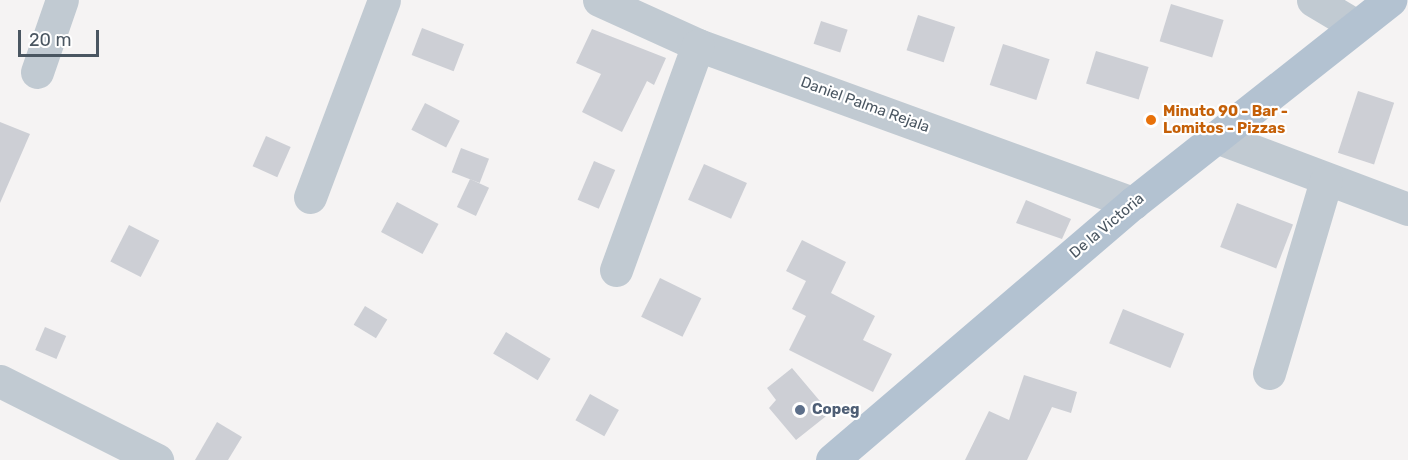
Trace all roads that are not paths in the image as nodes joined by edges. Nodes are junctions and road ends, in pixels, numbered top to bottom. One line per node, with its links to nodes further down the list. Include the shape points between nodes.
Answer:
1 (62, 0): 8 (street)
2 (384, 0): 11 (street)
3 (599, 0): 7 (street, Daniel Palma Rejala)
4 (1313, 0): 6 (street)
5 (1390, 0): 6 (main road, De la Victoria)
6 (1353, 24): 9 (main road, De la Victoria)
7 (698, 45): 12 (street, Daniel Palma Rejala); 14 (street)
8 (37, 72)
9 (1220, 138): 10 (street); 12 (main road, De la Victoria)
10 (1326, 181): 13 (street); 15 (street)
11 (310, 197)
12 (1133, 203): 18 (main road, De la Victoria)
13 (1408, 209)
14 (616, 270)
15 (1269, 373)
16 (0, 381): 17 (street)
17 (157, 460)
18 (832, 460)

